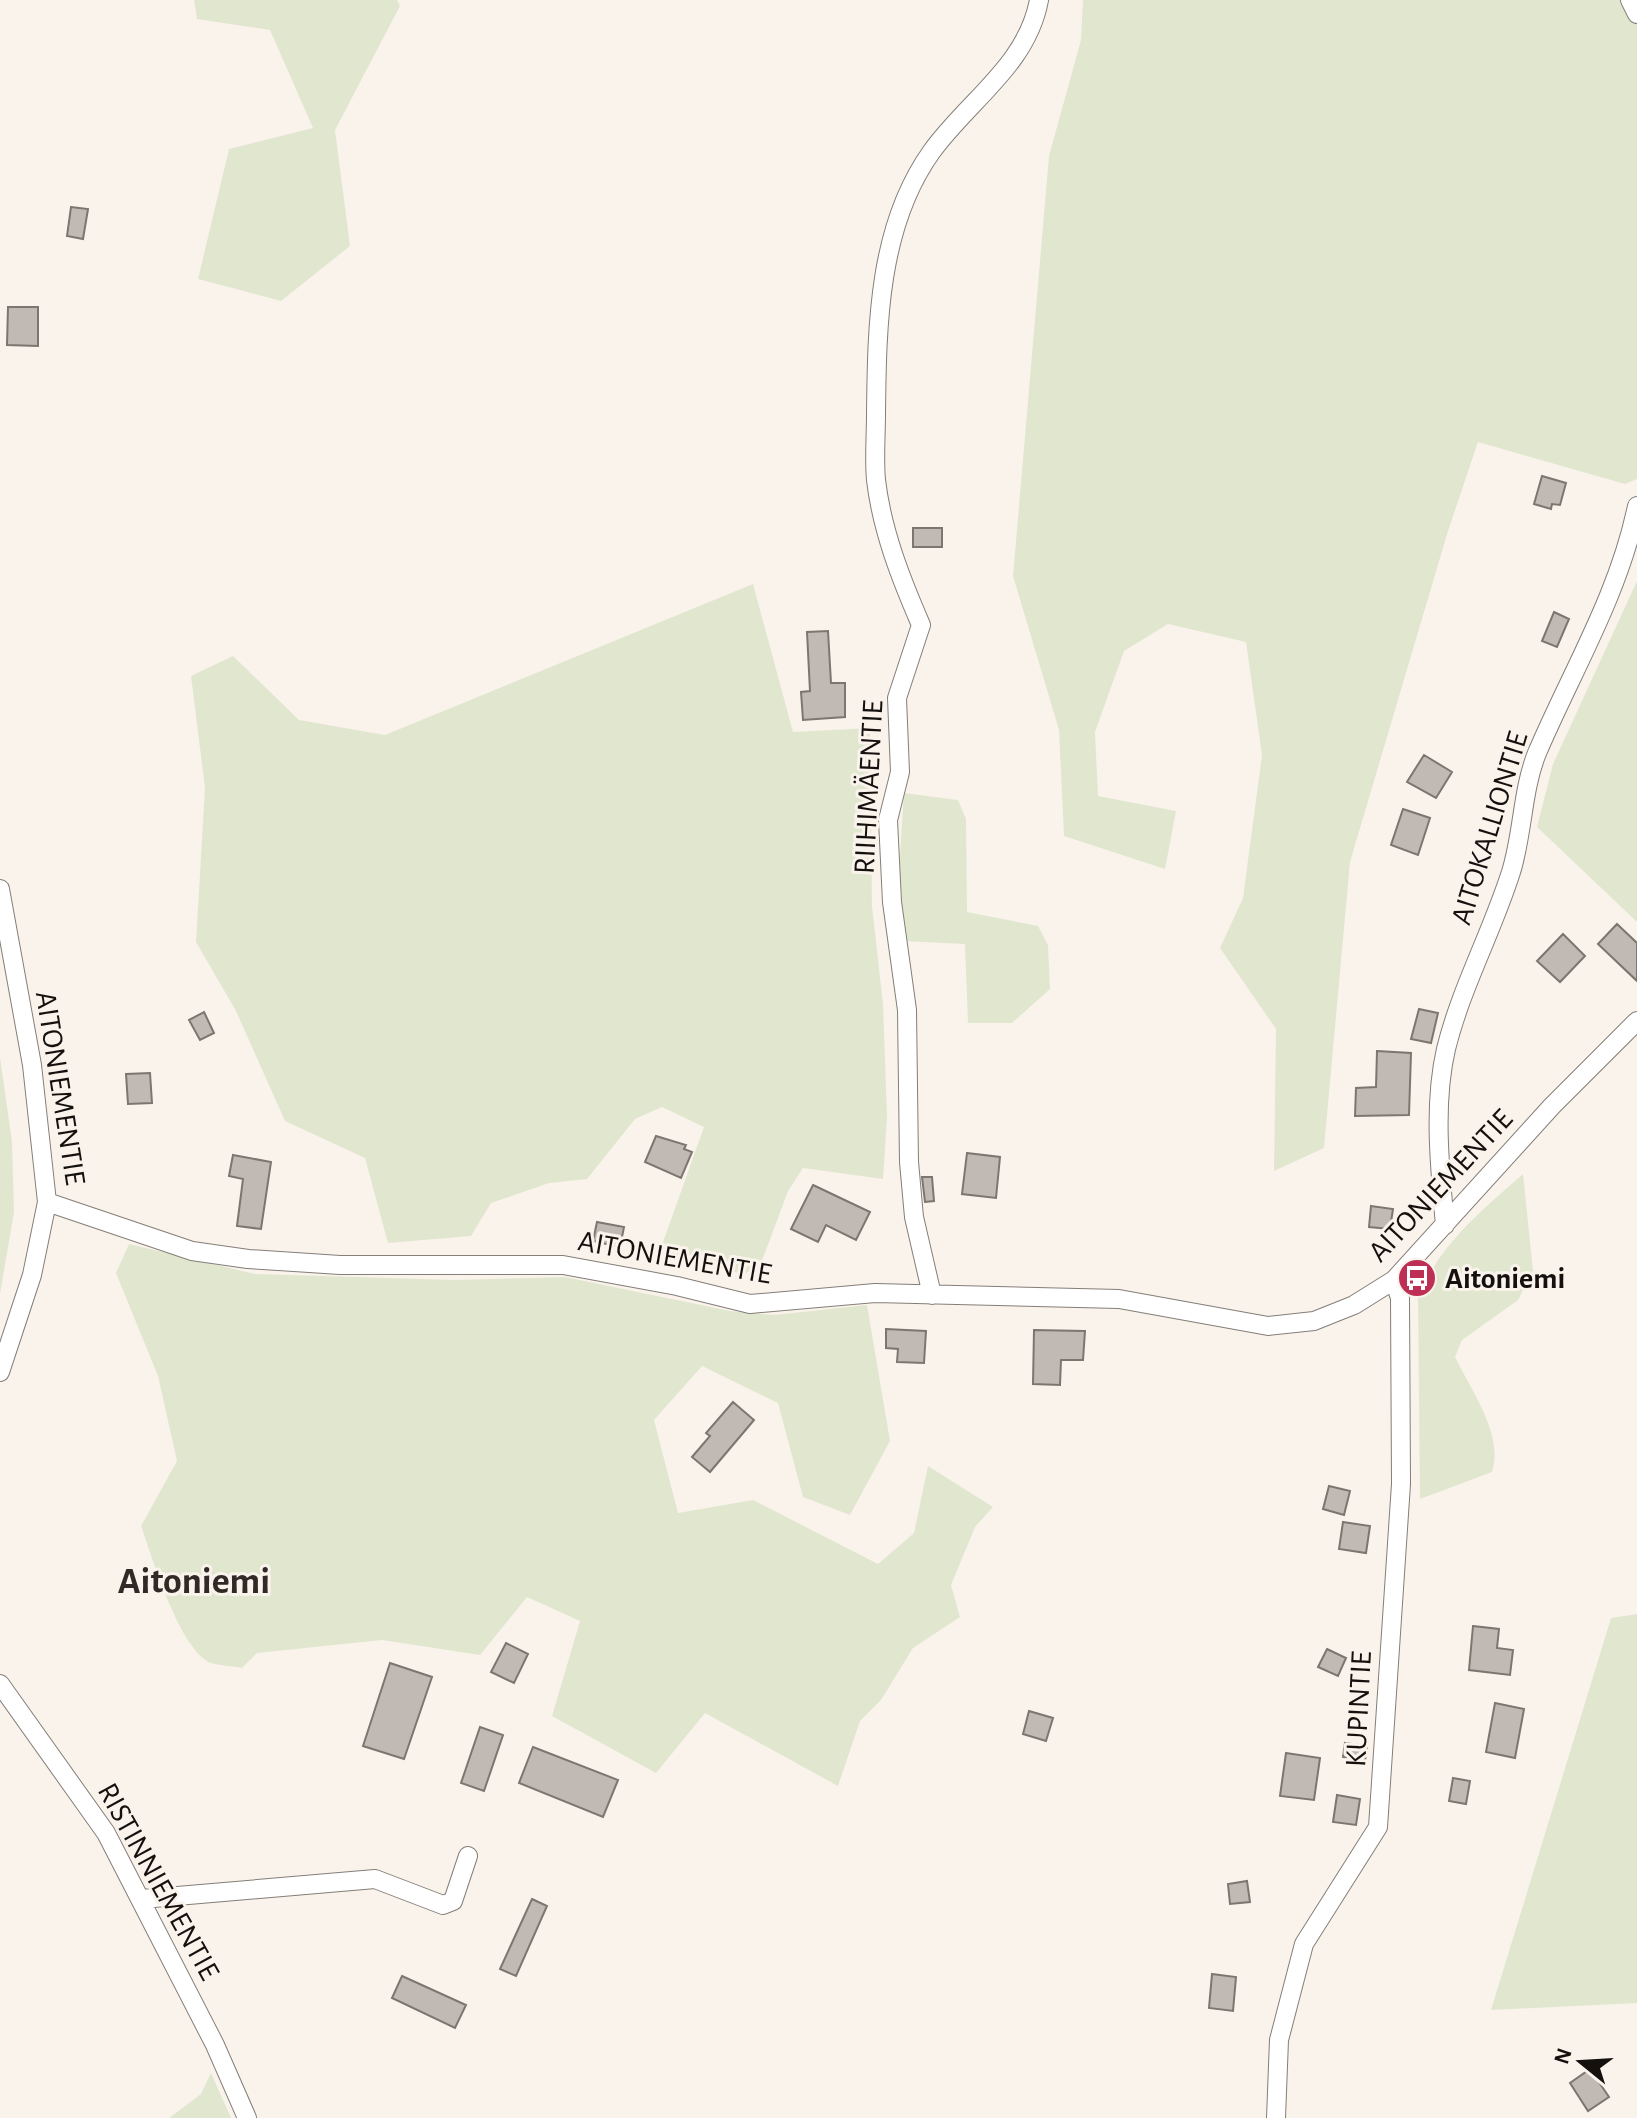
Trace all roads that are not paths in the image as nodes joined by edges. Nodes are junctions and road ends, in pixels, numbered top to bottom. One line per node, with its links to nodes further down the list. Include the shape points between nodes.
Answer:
1 (1039, 0): 10 (street, RIIHIMÄENTIE, via 1035,23 1012,62 933,150 912,182 890,239 877,343 876,480 897,571 921,625 897,698 900,772 888,820 892,902 907,1010 914,1217)
2 (1630, 0): 3 (street)
3 (1637, 14)
4 (1637, 506): 8 (street, AITOKALLIONTIE, via 1627,556 1536,757 1511,871 1446,1050 1441,1173)
5 (0, 889): 7 (street, AITONIEMENTIE, via 32,1065)
6 (1637, 1021): 8 (street, AITONIEMENTIE)
7 (47, 1202): 10 (street, AITONIEMENTIE, via 192,1251 248,1259 340,1265 563,1265 750,1304 875,1293); 11 (street, via 32,1275)
8 (1445, 1225): 9 (street, AITONIEMENTIE)
9 (1394, 1280): 10 (street, AITONIEMENTIE, via 1354,1305 1314,1321 1268,1326 1119,1299); 16 (street, KUPINTIE, via 1400,1298 1401,1484 1378,1827 1304,1944 1279,2040)
10 (932, 1295)
11 (0, 1372)
12 (0, 1684): 14 (street, RISTINNIEMENTIE, via 81,1795)
13 (468, 1856): 14 (street, via 453,1901 443,1905 375,1879)
14 (142, 1899): 15 (street, RISTINNIEMENTIE)
15 (247, 2118)
16 (1276, 2118)

